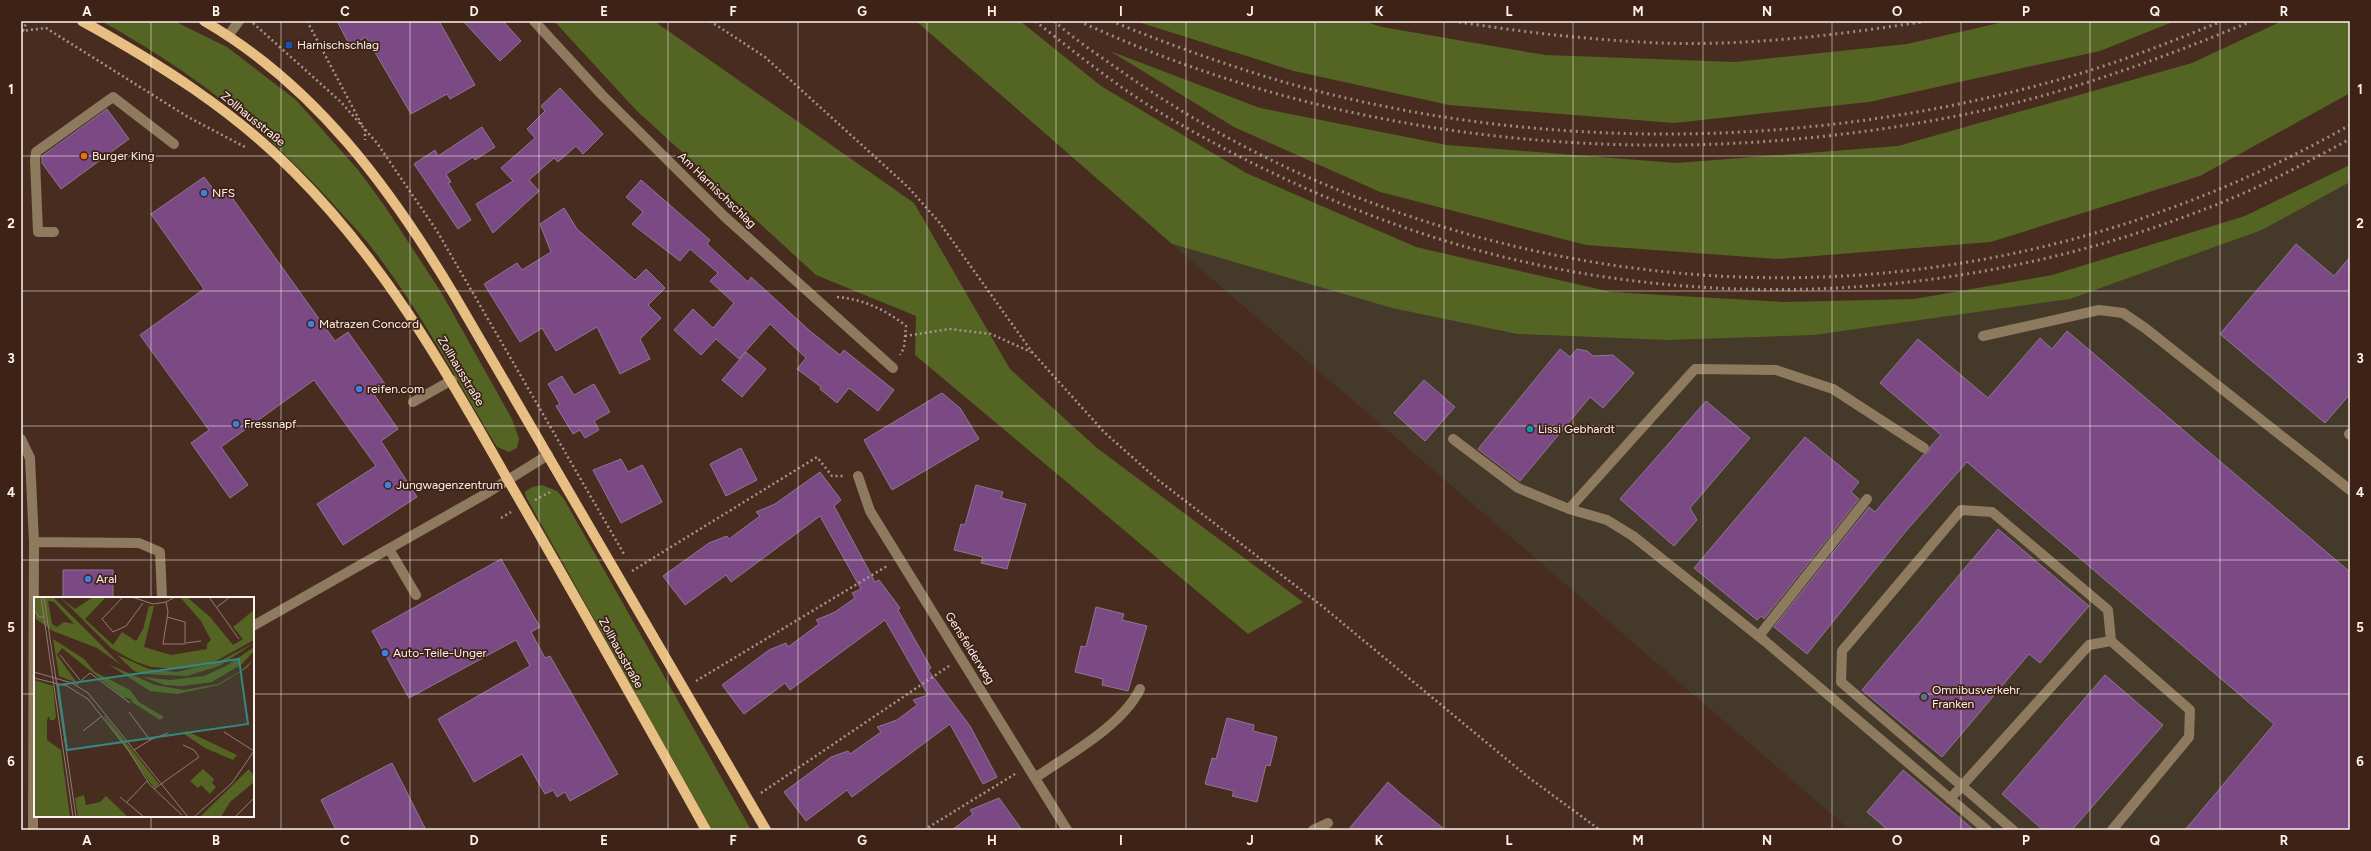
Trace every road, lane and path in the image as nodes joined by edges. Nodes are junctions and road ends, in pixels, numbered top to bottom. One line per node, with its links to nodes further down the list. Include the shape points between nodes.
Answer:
1 (27, 21): 8 (path)
2 (82, 21): 19 (main road, Zollhausstraße, via 129,47 216,105 240,122 293,170 336,216 376,265)
3 (204, 21): 9 (main road)
4 (239, 21): 9 (street)
5 (306, 21): 12 (path, via 364,129)
6 (534, 21): 14 (street, Am Harnischschlag, via 602,95 725,217)
7 (710, 21): 17 (path, via 765,57 908,187 940,222)
8 (22, 31): 10 (path, via 46,28)
9 (228, 36): 12 (main road, via 288,81 328,119)
10 (200, 124)
11 (174, 144): 13 (street, via 113,97 36,152 38,232)
12 (366, 163): 24 (main road, via 419,236)
13 (54, 232)
14 (813, 296): 15 (path, via 849,298 888,311 906,326); 18 (street, Am Harnischschlag)
15 (905, 336): 17 (path, via 950,329 991,334); 18 (path, via 904,348)
16 (1983, 336): 29 (street, via 2099,310 2123,314 2145,328)
17 (1032, 352): 60 (path, via 1104,432 1158,480 1322,606 1528,777)
18 (892, 368)
19 (452, 380): 20 (street); 27 (main road, Zollhausstraße)
20 (413, 402)
21 (21, 439): 34 (street, via 30,458)
22 (1453, 439): 32 (street, via 1518,488)
23 (1924, 448): 32 (street, via 1833,389 1776,370 1695,369)
24 (548, 455): 27 (street); 28 (main road)
25 (579, 476): 28 (path)
26 (858, 476): 36 (street, Gensfelderweg, via 870,511); 37 (path, via 832,476 817,457)
27 (509, 480): 31 (main road, Zollhausstraße); 35 (street)
28 (565, 484): 31 (path); 37 (main road)
29 (2350, 490)
30 (1867, 499): 42 (street)
31 (524, 506): 33 (path); 55 (main road, Zollhausstraße)
32 (1569, 509): 42 (street, via 1607,520 1633,536)
33 (501, 518)
34 (34, 542): 39 (street); 40 (street, via 139,542 160,552)
35 (389, 549): 38 (street); 41 (street)
36 (899, 558): 44 (street, Gensfelderweg); 45 (path)
37 (620, 579): 45 (main road)
38 (416, 595)
39 (34, 597)
40 (162, 597)
41 (254, 625)
42 (1759, 636): 52 (street)
43 (2111, 641): 50 (street, via 2089,645); 50 (street, via 2108,610 1992,512 1961,510 1842,651 1841,682); 63 (street, via 2190,710 2189,737)
44 (961, 658): 47 (street, Gensfelderweg); 51 (path)
45 (684, 688): 56 (main road)
46 (1140, 689): 48 (street, via 1132,704 1093,738)
47 (1027, 766): 48 (street, Gensfelderweg); 57 (path)
48 (1035, 778): 58 (street, Gensfelderweg)
49 (34, 780): 54 (street)
50 (1962, 786): 52 (street); 62 (street)
51 (759, 794)
52 (1950, 799): 61 (street)
53 (1328, 823): 59 (street)
54 (33, 830)
55 (706, 830)
56 (766, 830)
57 (924, 830)
58 (1067, 830)
59 (1313, 830)
60 (1600, 830)
61 (1987, 830)
62 (2013, 830)
63 (2112, 830)

